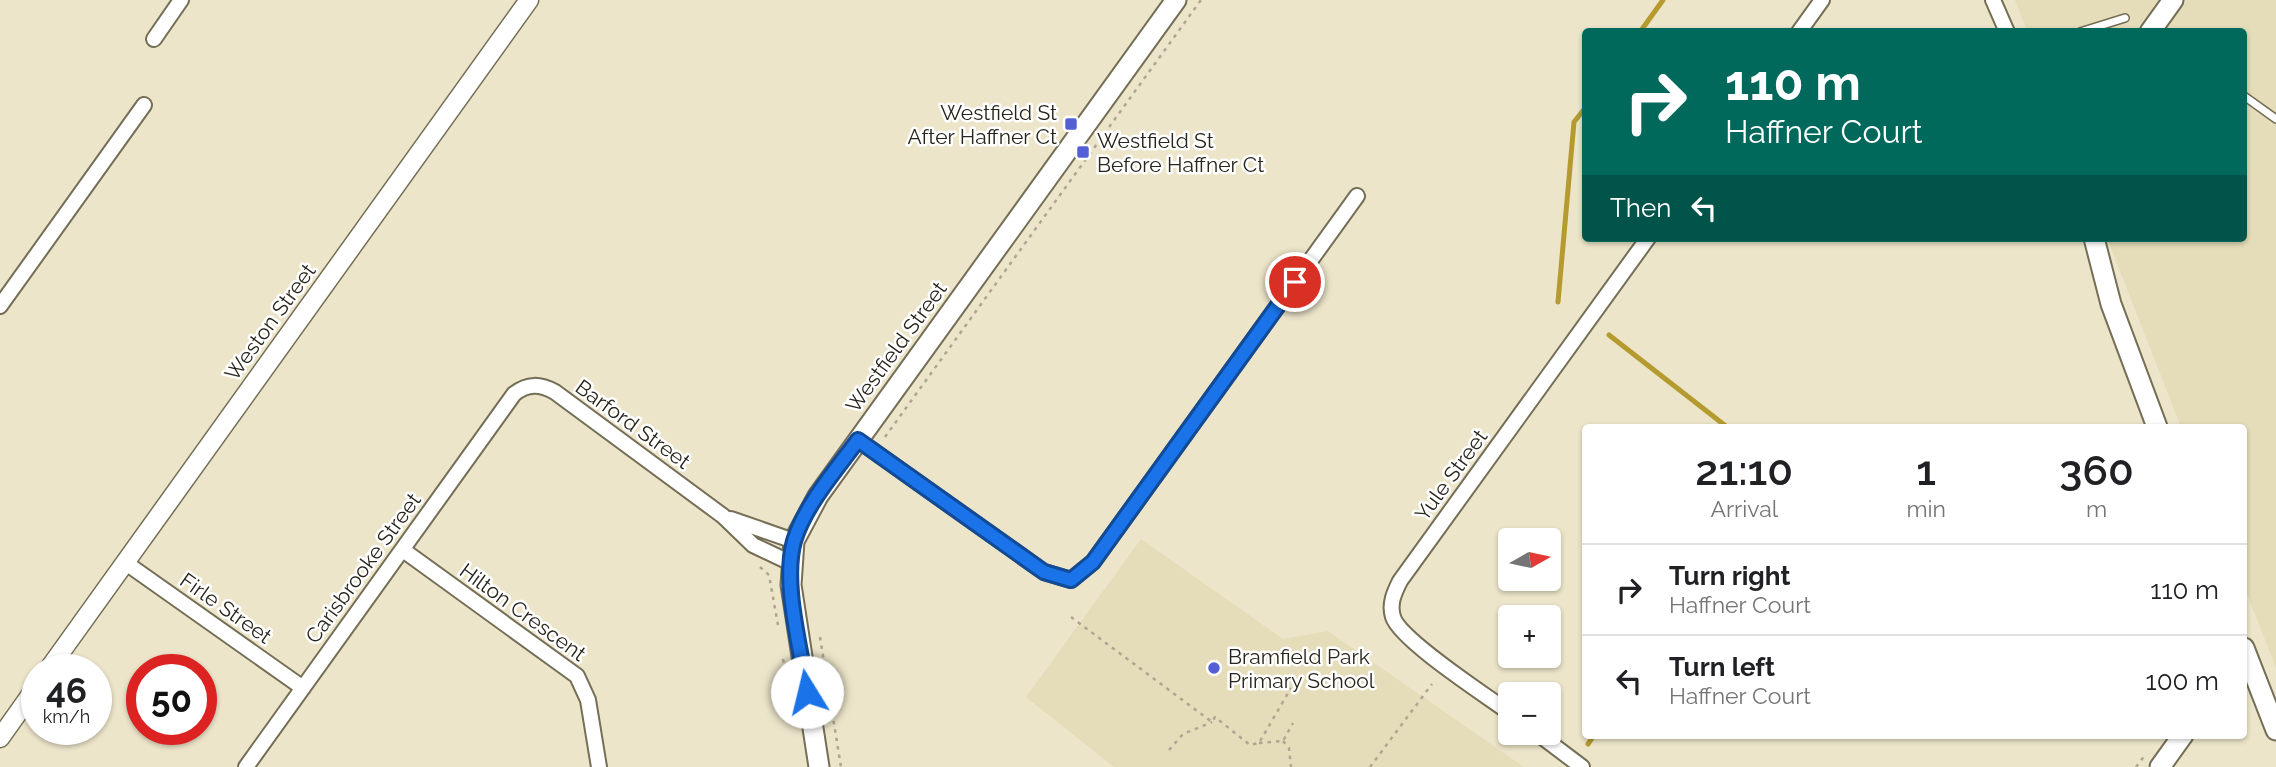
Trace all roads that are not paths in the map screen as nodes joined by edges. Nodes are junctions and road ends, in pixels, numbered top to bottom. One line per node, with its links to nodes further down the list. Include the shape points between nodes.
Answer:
1 (181, 0): 12 (street)
2 (529, 0): 26 (street, Weston Street)
3 (1176, 0): 22 (main road, Westfield Street)
4 (1822, 0): 8 (street)
5 (1993, 0): 9 (street)
6 (2173, 0): 11 (main road)
7 (2125, 18): 10 (lane)
8 (1802, 28)
9 (2005, 28)
10 (2093, 28)
11 (2153, 28)
12 (154, 39)
13 (2247, 98): 15 (lane)
14 (144, 106): 19 (street)
15 (2276, 120)
16 (1357, 196): 22 (street, via 1093,562 1071,580 1044,572)
17 (1645, 242): 31 (street, Yule Street, via 1391,598 1393,618 1406,636)
18 (2095, 242): 21 (main road, via 2111,304)
19 (0, 306)
20 (514, 394): 23 (street, Barford Street, via 533,386 555,392); 25 (street, Carisbrooke Street)
21 (2156, 424)
22 (858, 440): 24 (main road, Westfield Street, via 818,496)
23 (723, 516): 24 (street, Barford Street); 27 (street, Barford Street, via 753,545)
24 (794, 541): 27 (main road, Westfield Street)
25 (403, 550): 30 (street, Carisbrooke Street); 38 (street, Hilton Crescent, via 577,676 588,700)
26 (125, 562): 28 (street, Weston Street); 30 (street, Firle Street)
27 (791, 563): 39 (main road, Westfield Street)
28 (59, 654)
29 (2250, 685): 33 (main road)
30 (303, 688): 37 (street, Carisbrooke Street)
31 (1498, 704)
32 (21, 708): 34 (street)
33 (2276, 730)
34 (0, 737)
35 (2180, 739): 41 (main road)
36 (1553, 745): 40 (street)
37 (246, 767)
38 (598, 767)
39 (819, 767)
40 (1582, 767)
41 (2160, 767)

